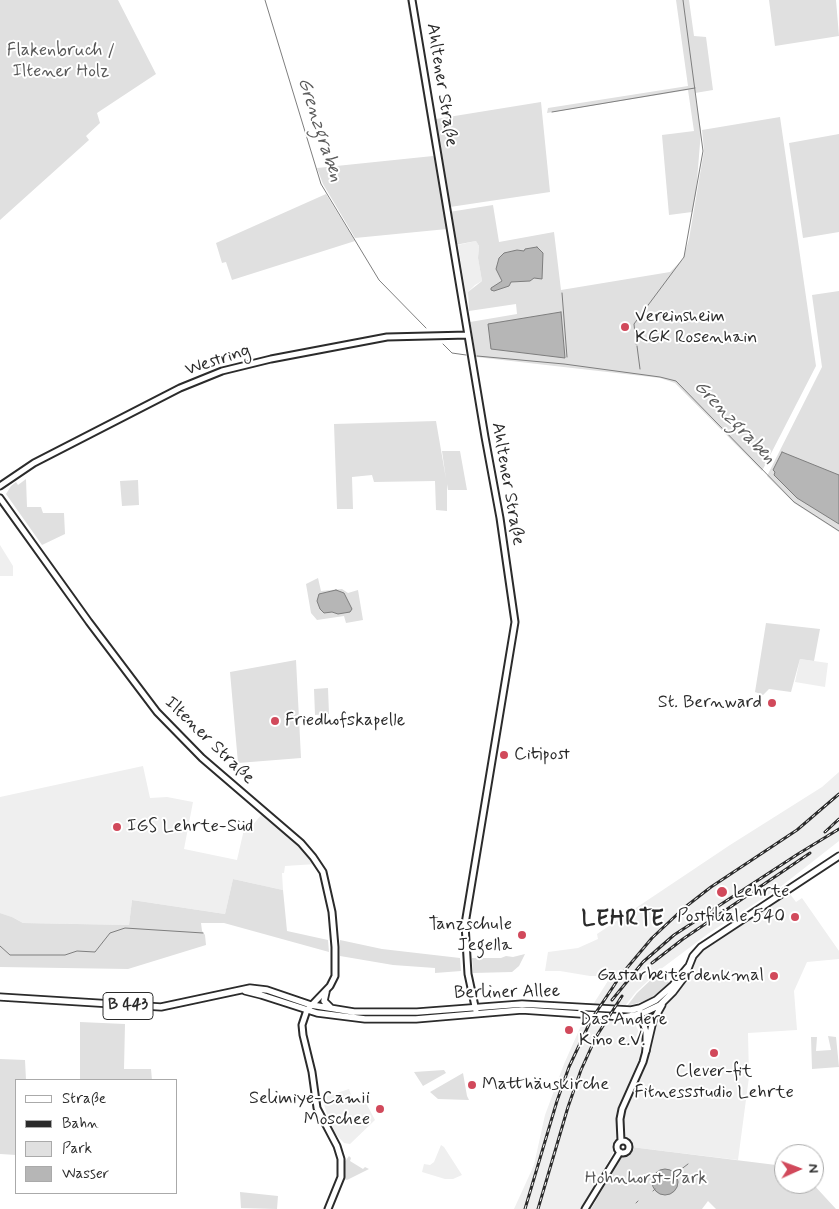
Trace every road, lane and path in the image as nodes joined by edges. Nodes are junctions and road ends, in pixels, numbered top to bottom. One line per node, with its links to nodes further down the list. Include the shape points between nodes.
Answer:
1 (412, 0): 2 (street, Ahltener Straße)
2 (468, 335): 3 (street, Westring, via 387,337 222,371 180,388 34,462); 11 (street, Ahltener Straße, via 515,622 465,924 468,974)
3 (0, 486)
4 (0, 498): 7 (street, Iltener Straße, via 157,712 194,750 295,838 319,864 330,900 335,947 335,976)
5 (839, 856): 6 (main road, B 443, via 701,947)
6 (688, 967): 9 (main road, B 443, via 682,980); 13 (main road, Berliner Allee / B 443, via 660,997)
7 (326, 992): 10 (street, Iltener Straße); 12 (main road, via 326,1004)
8 (0, 997): 10 (main road, B 443, via 161,1007 238,991)
9 (664, 1001): 13 (main road, B 443); 14 (main road, via 653,1021)
10 (309, 1008): 11 (main road, Berliner Allee / B 443, via 330,1016 365,1019 416,1018); 12 (main road, Berliner Allee / B 443); 17 (street, via 302,1021 302,1035 317,1108 340,1153 342,1170)
11 (476, 1010): 12 (main road, Berliner Allee / B 443); 13 (main road, Berliner Allee / B 443, via 541,1010 617,1016)
12 (340, 1011)
13 (641, 1011): 14 (street)
14 (646, 1051): 15 (street, via 622,1109)
15 (621, 1141): 16 (street, via 616,1146); 16 (street, via 627,1142 629,1148 624,1153)
16 (620, 1152): 18 (street)
17 (328, 1209)
18 (584, 1209)

